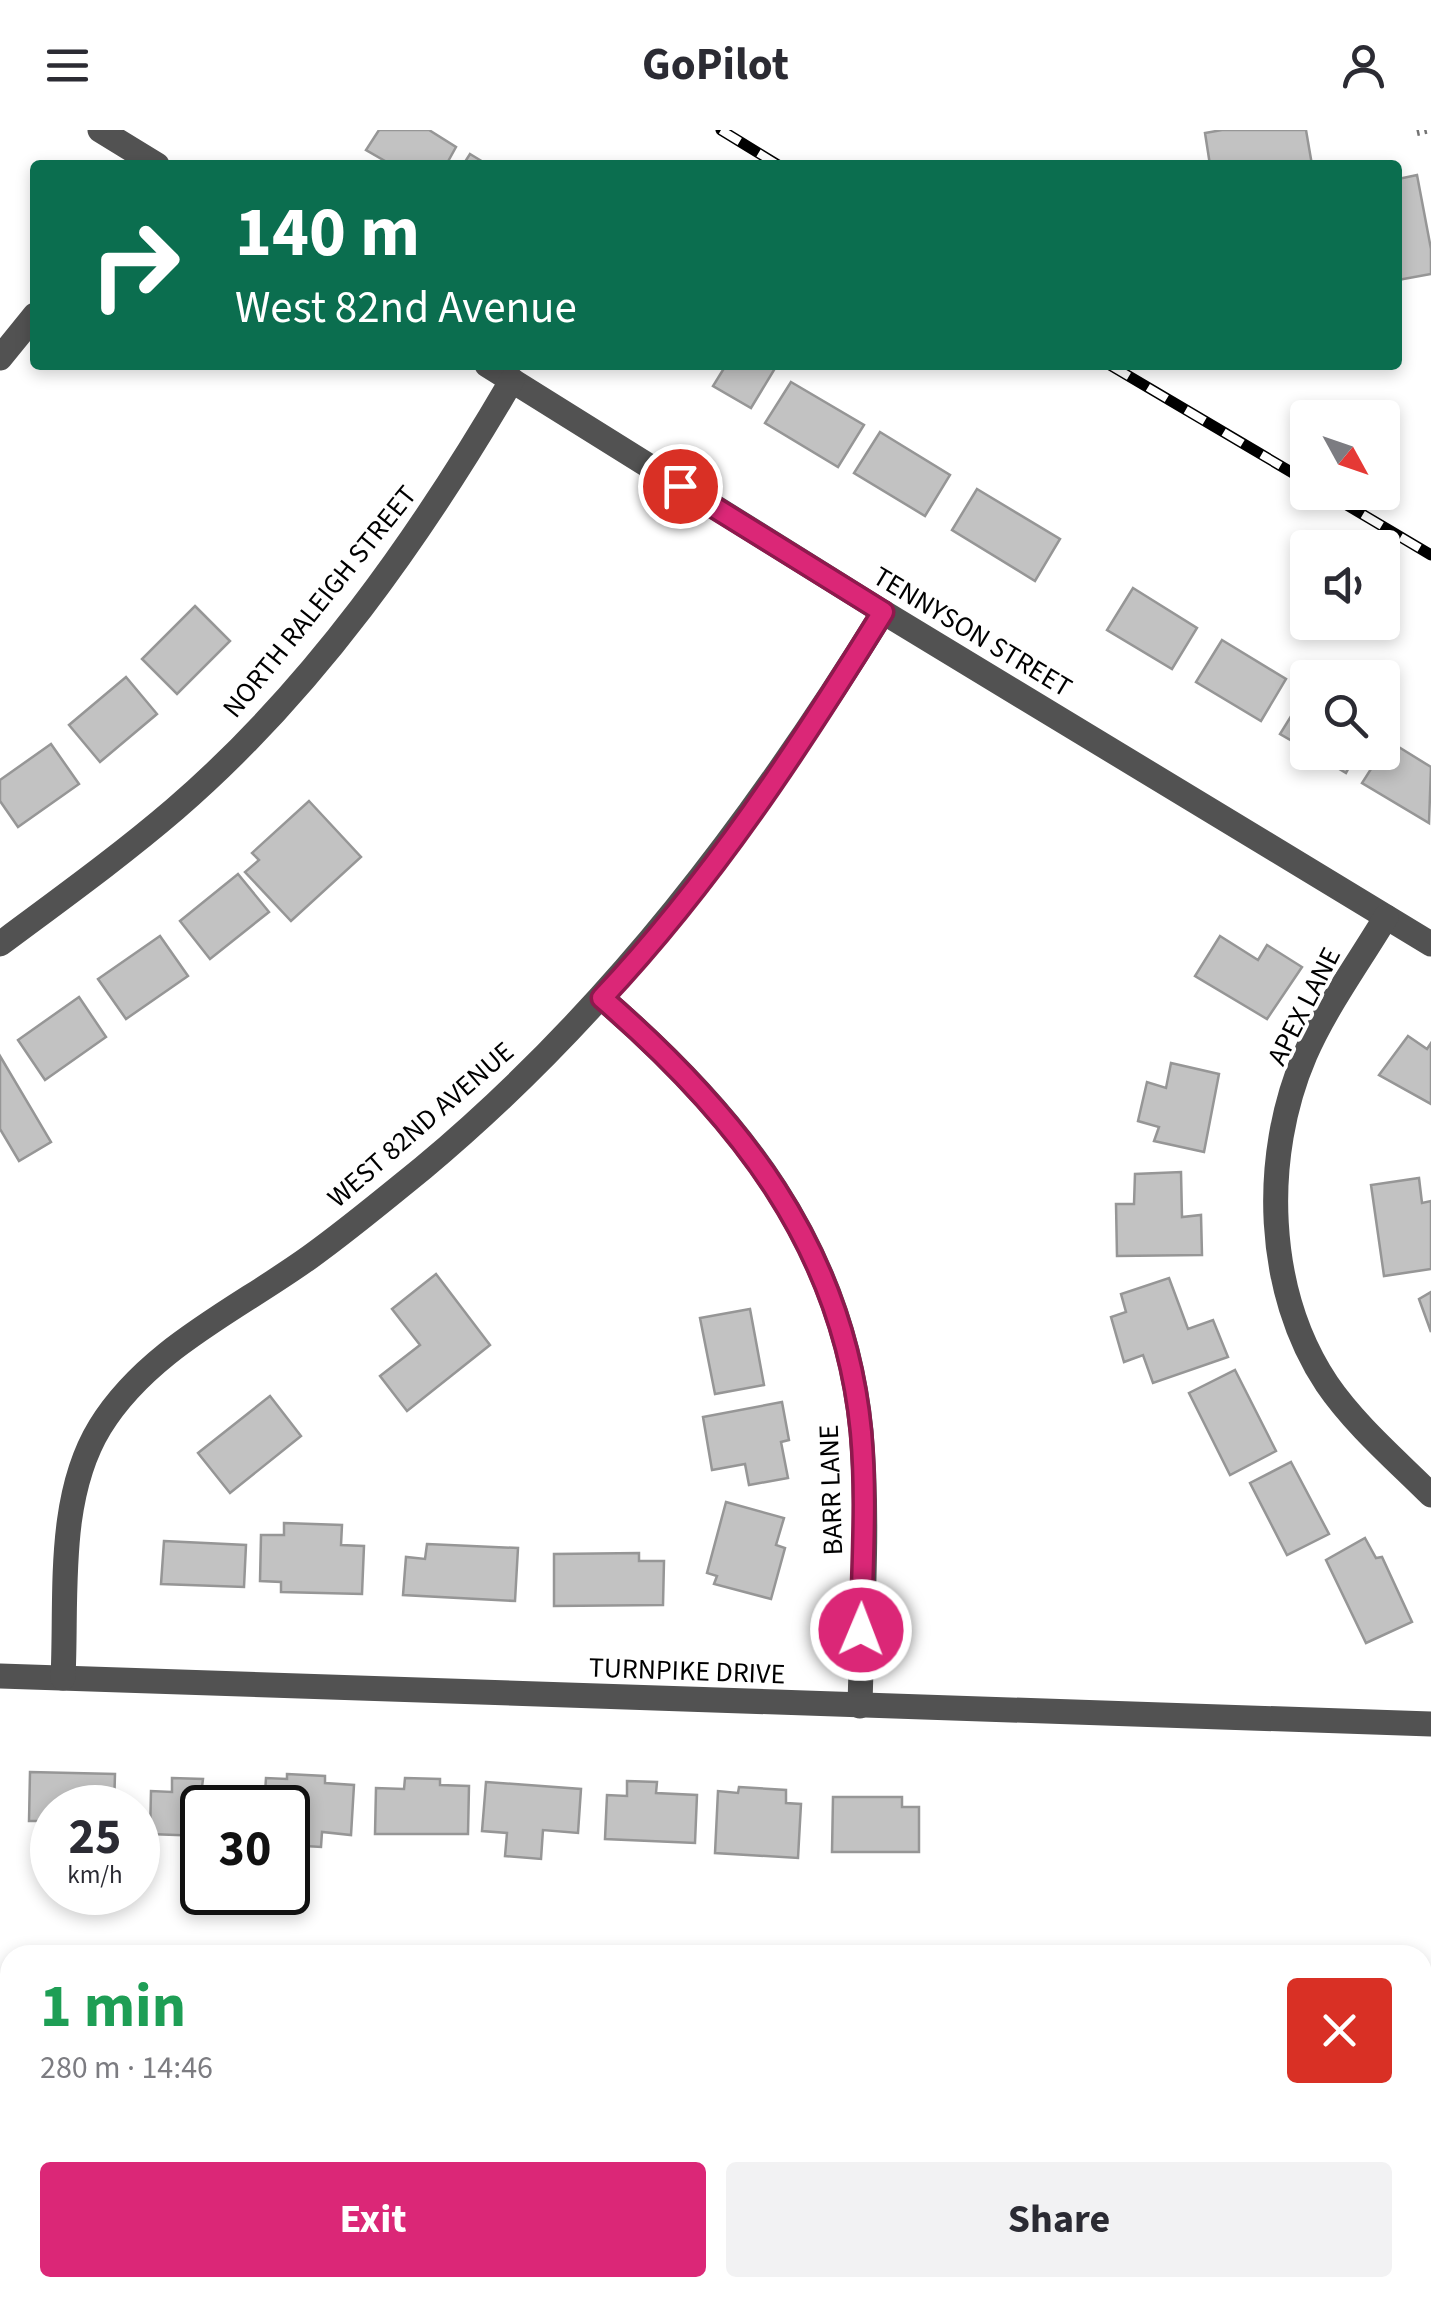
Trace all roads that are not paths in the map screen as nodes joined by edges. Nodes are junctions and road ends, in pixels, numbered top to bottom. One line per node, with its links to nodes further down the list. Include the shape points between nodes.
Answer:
1 (100, 130): 2 (street)
2 (142, 160)
3 (30, 321): 4 (street)
4 (0, 358)
5 (495, 370): 6 (street, TENNYSON STREET)
6 (512, 380): 7 (street, TENNYSON STREET); 9 (street, NORTH RALEIGH STREET, via 430,515 283,702 177,807)
7 (883, 612): 8 (street, TENNYSON STREET); 11 (street, WEST 82ND AVENUE, via 805,739 721,856)
8 (1386, 917): 10 (street, TENNYSON STREET); 12 (street, APEX LANE, via 1305,1055 1280,1143 1277,1219 1288,1294 1311,1358 1351,1414)
9 (0, 944)
10 (1431, 944)
11 (602, 998): 14 (street, WEST 82ND AVENUE, via 424,1167 310,1257 188,1338 111,1411 87,1454 70,1515); 15 (street, BARR LANE, via 714,1102 749,1146 810,1248 836,1314 860,1428)
12 (1431, 1495)
13 (0, 1676): 14 (street, TURNPIKE DRIVE)
14 (63, 1678): 15 (street, TURNPIKE DRIVE)
15 (860, 1706): 16 (street, TURNPIKE DRIVE)
16 (1431, 1724)

